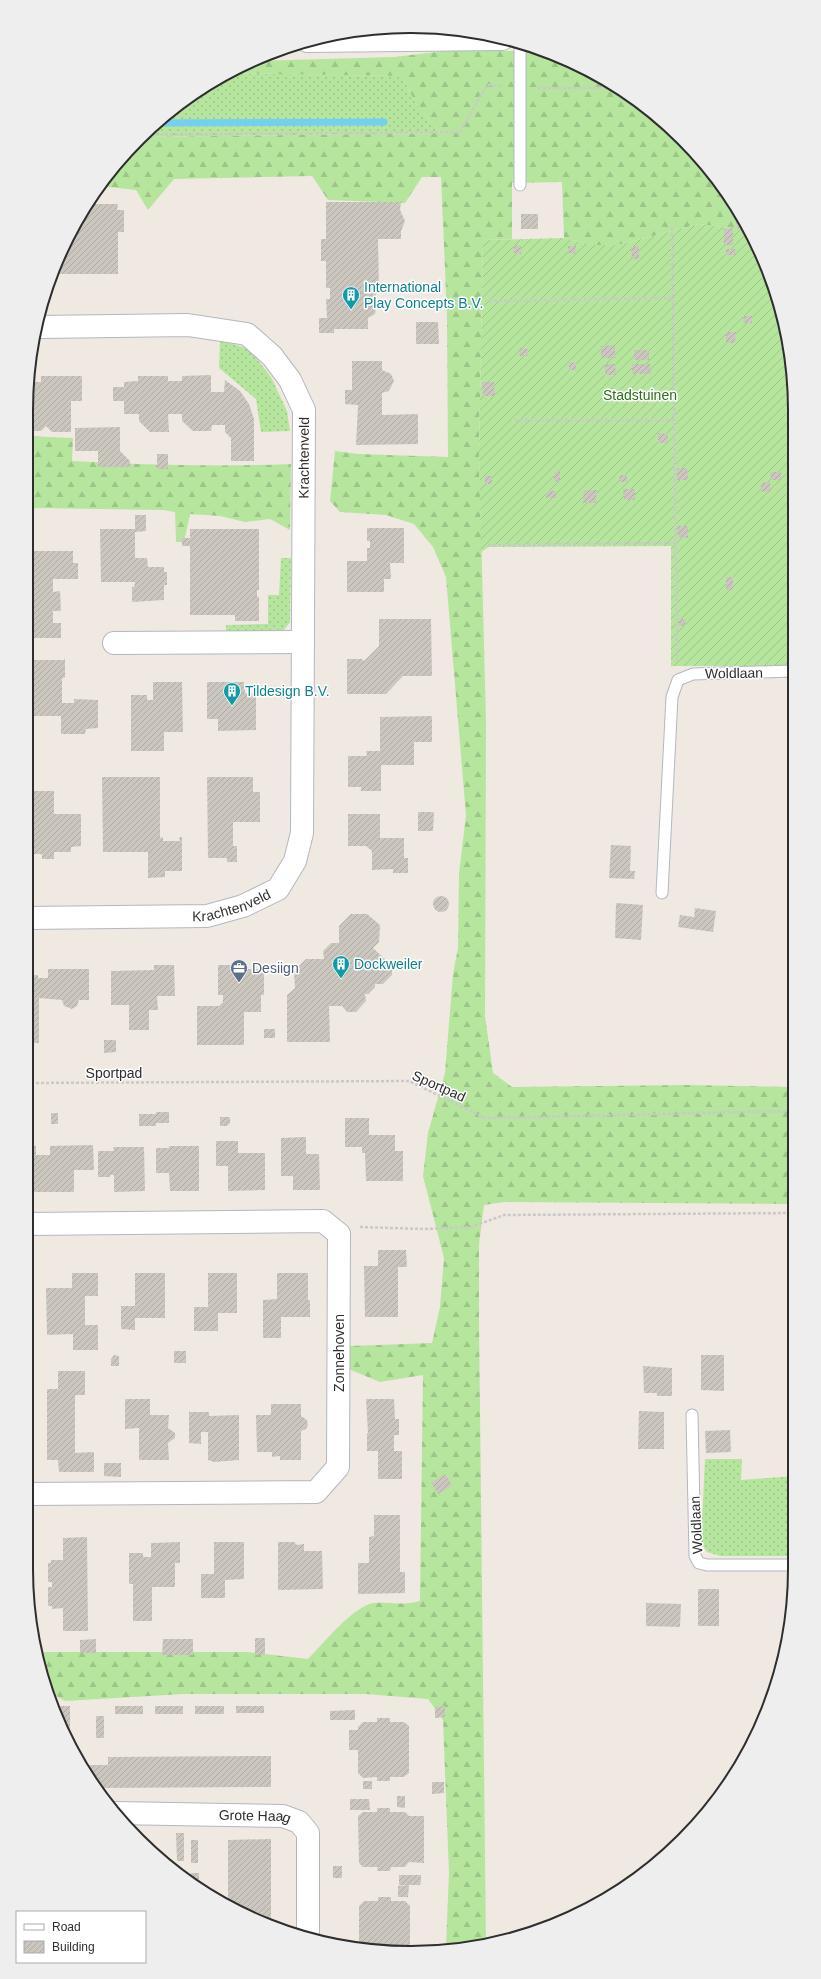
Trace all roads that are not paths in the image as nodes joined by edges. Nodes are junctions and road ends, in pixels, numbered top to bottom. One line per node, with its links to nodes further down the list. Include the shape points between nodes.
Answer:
1 (479, 39): 2 (street)
2 (334, 41)
3 (520, 50): 4 (lane)
4 (520, 184)
5 (43, 327): 6 (street, Krachtenveld, via 188,325 247,334 272,356 290,380 304,410)
6 (303, 642): 7 (street); 10 (street, Krachtenveld, via 302,833 294,861 278,890 243,906 207,916)
7 (114, 643)
8 (788, 671): 9 (lane, Woldlaan, via 693,674 678,680 672,698)
9 (662, 893)
10 (33, 918)
11 (33, 1224): 13 (street, Zonnehoven, via 323,1221 340,1234 338,1467 316,1492)
12 (692, 1414): 14 (lane, Woldlaan, via 695,1556 699,1563 707,1566)
13 (33, 1494)
14 (788, 1565)
15 (124, 1813): 16 (street, Grote Haag, via 283,1816 299,1822 308,1833)
16 (308, 1932)

